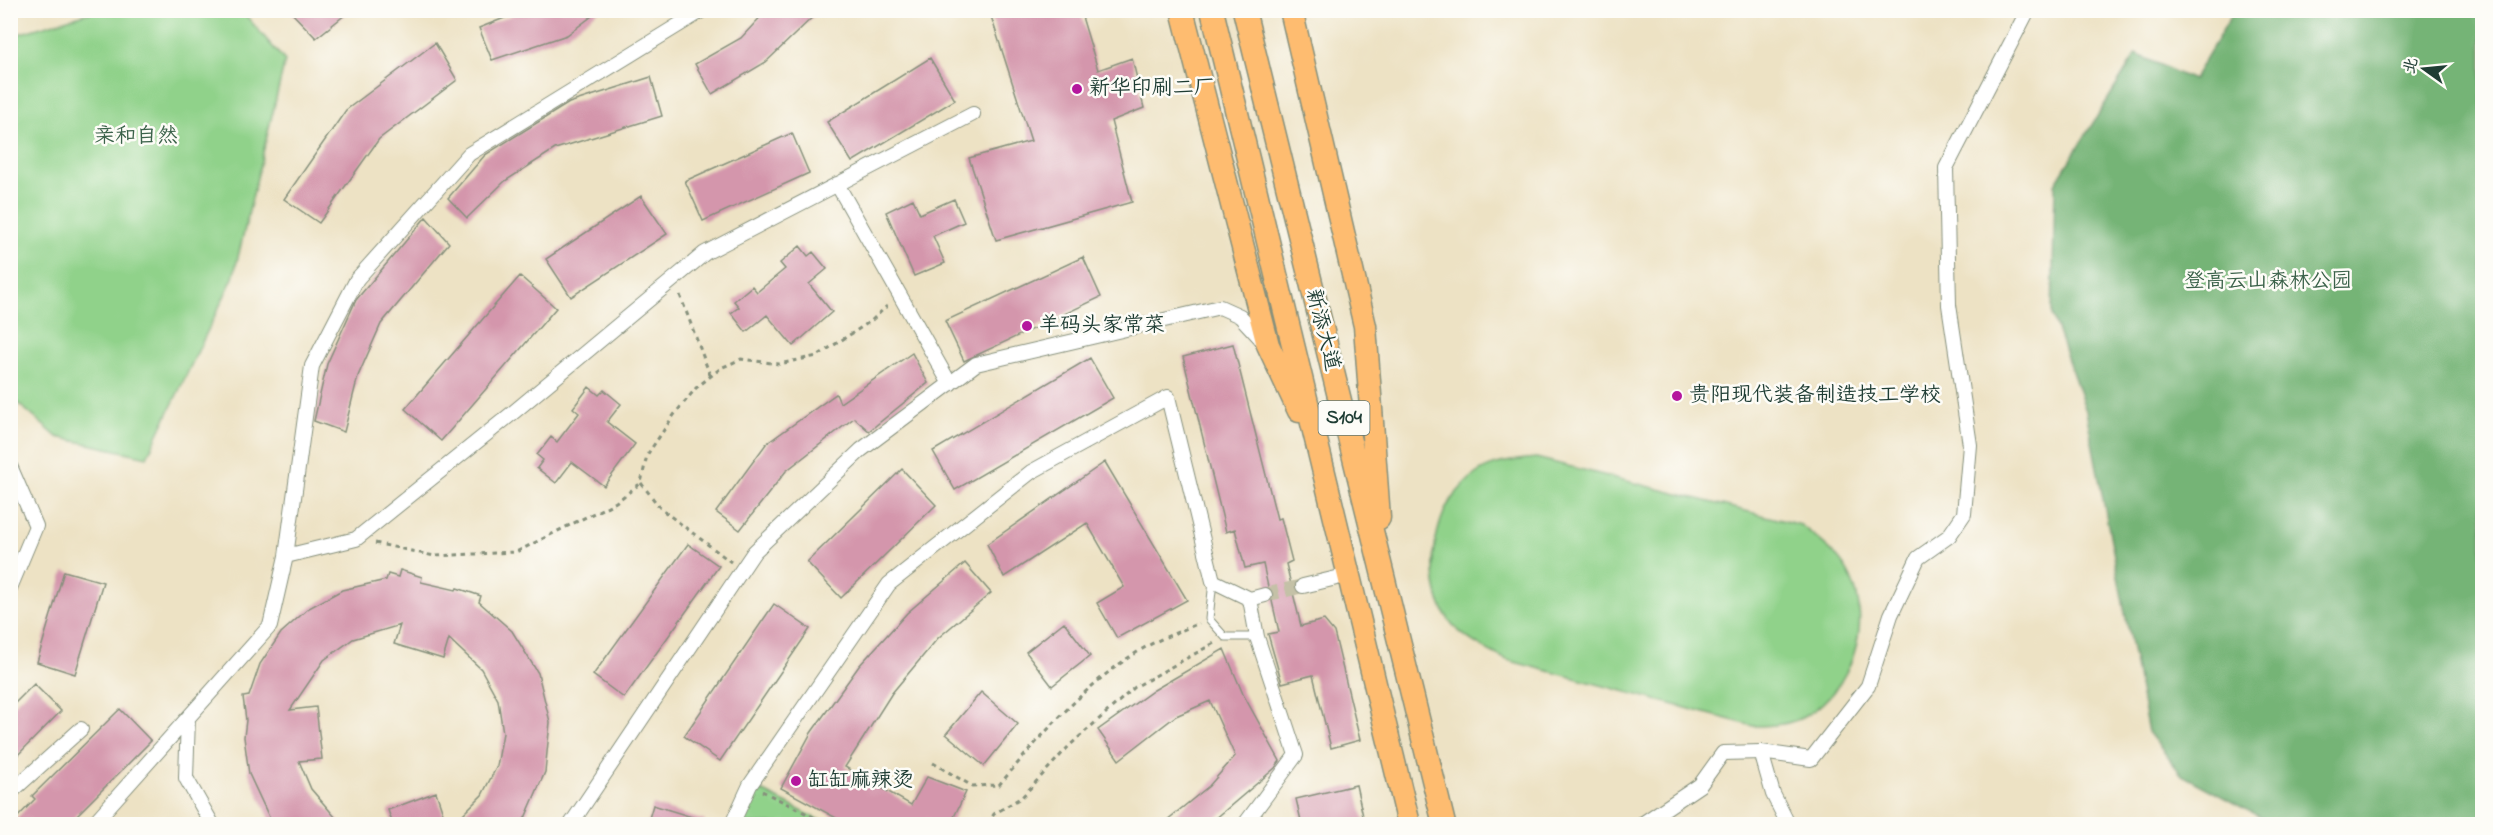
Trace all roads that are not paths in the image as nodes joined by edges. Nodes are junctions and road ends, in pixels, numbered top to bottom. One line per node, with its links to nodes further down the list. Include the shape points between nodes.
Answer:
1 (703, 10): 13 (street, via 469,154 357,279 312,366)
2 (1182, 10): 9 (main road)
3 (1212, 10): 11 (main road, 新添大道 / S104)
4 (1244, 10): 16 (main road, 新添大道 / S104)
5 (1291, 10): 16 (main road, via 1365,326)
6 (2028, 10): 24 (street, via 1946,168 1949,305 1970,445 1964,514 1949,536 1918,558 1891,615 1868,686 1811,759)
7 (973, 114): 8 (street)
8 (837, 184): 10 (street); 13 (street, via 705,253 356,539)
9 (1268, 345): 10 (street, via 1240,316 1220,307 976,364); 11 (main road)
10 (950, 384): 28 (street, via 861,450 754,552)
11 (1319, 453): 14 (main road, 新添大道 / S104)
12 (10, 466): 18 (street, via 36,526)
13 (286, 556): 22 (street, via 270,626)
14 (1349, 576): 17 (street); 31 (main road, 新添大道 / S104)
15 (1212, 581): 20 (street); 21 (lane, via 1209,619 1225,637); 29 (street, via 1168,397 1031,472 889,584 750,785)
16 (1384, 582): 32 (main road, 新添大道 / S104)
17 (1303, 586)
18 (10, 588)
19 (1265, 596): 20 (street)
20 (1250, 599): 21 (street)
21 (1257, 637): 30 (street, via 1296,755)
22 (188, 718): 26 (street); 27 (street, via 186,778)
23 (81, 729): 25 (street)
24 (1761, 752): 33 (street, via 1723,753 1700,786); 34 (street, via 1773,794)
25 (10, 793)
26 (93, 825)
27 (212, 825)
28 (571, 825)
29 (732, 825)
30 (1245, 825)
31 (1409, 825)
32 (1444, 825)
33 (1642, 825)
34 (1788, 825)

